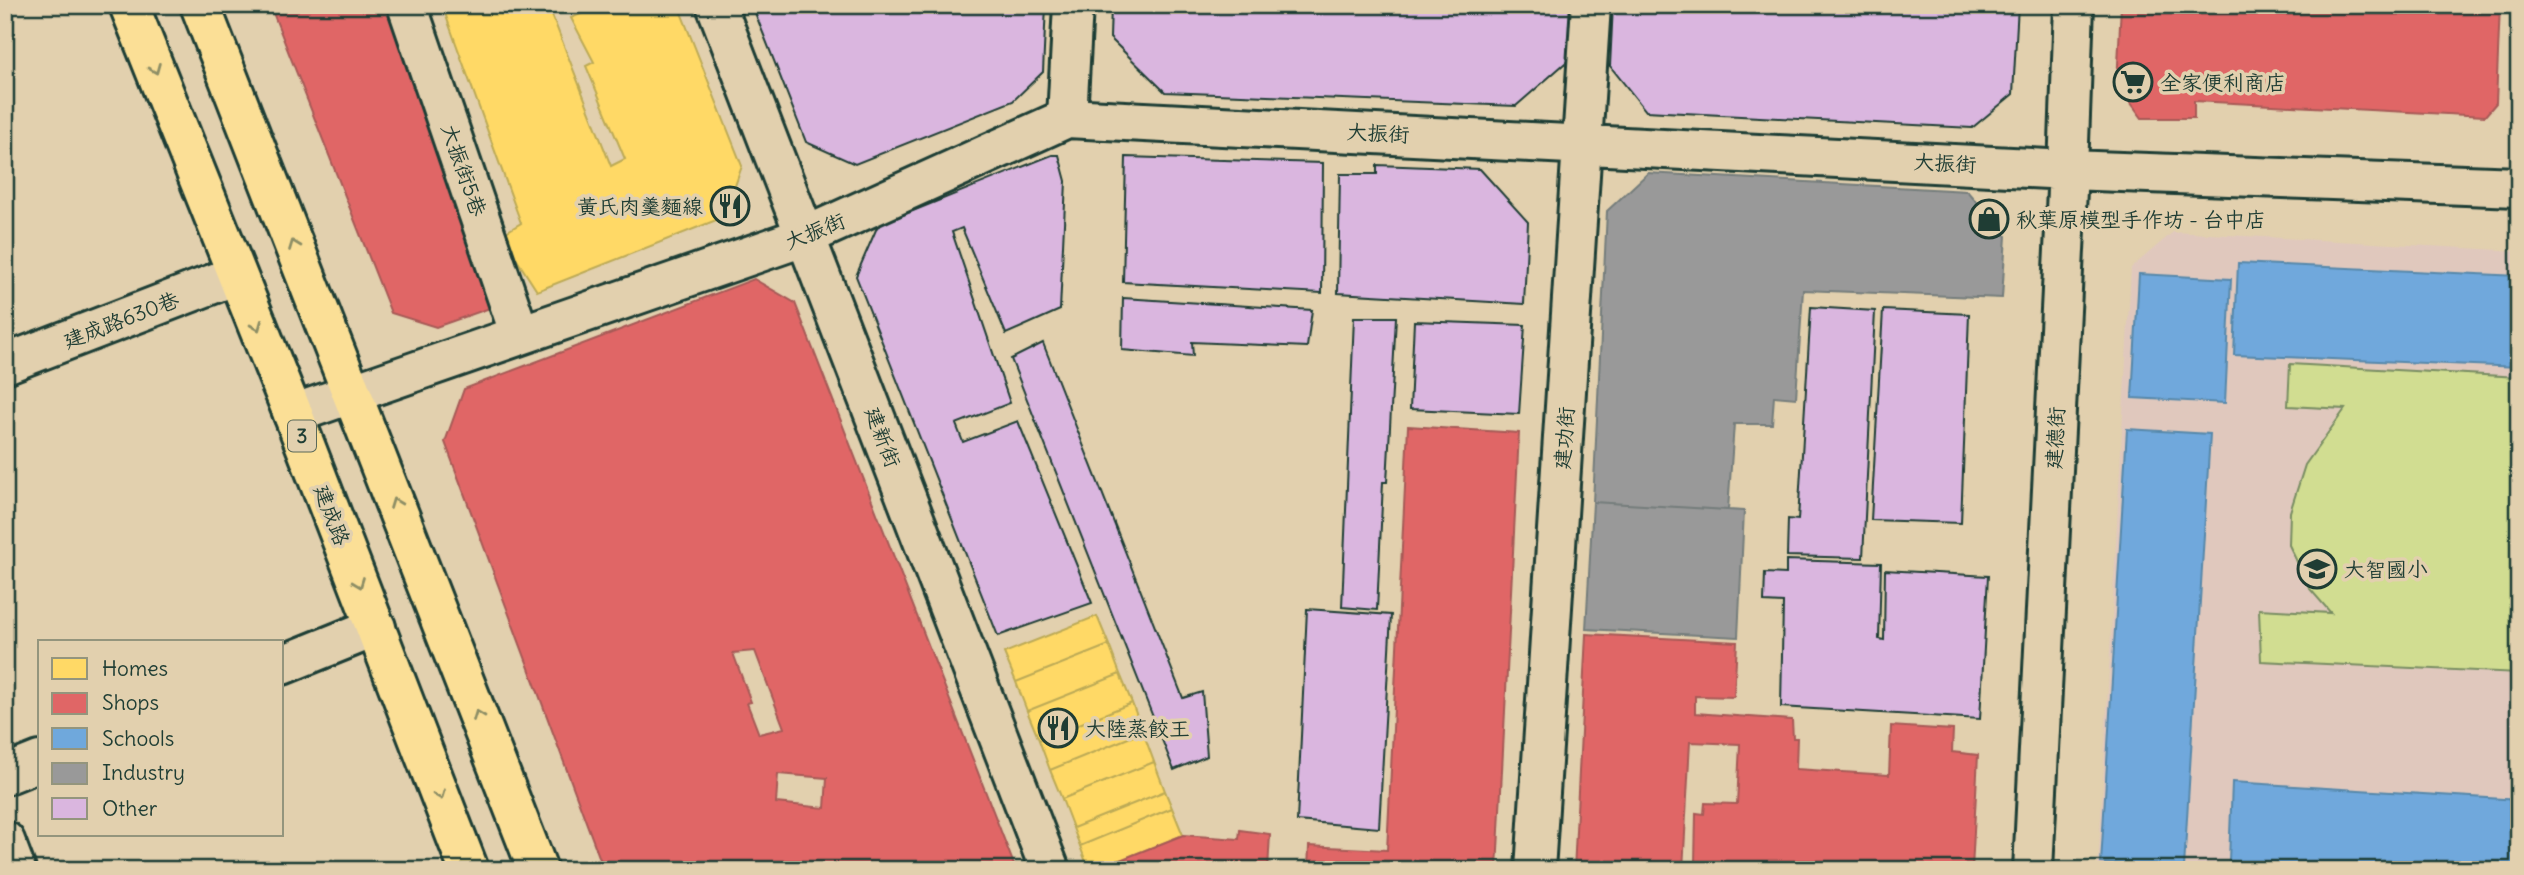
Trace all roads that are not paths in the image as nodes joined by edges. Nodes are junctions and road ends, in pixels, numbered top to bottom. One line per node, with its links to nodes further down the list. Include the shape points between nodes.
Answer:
1 (129, 5): 13 (main road, 建成路 / 3, one-way to 13)
2 (200, 5): 16 (main road, one-way to 2)
3 (407, 5): 14 (street, 大振街5巷)
4 (716, 5): 12 (street, 建新街)
5 (1073, 5): 8 (street)
6 (1591, 5): 9 (street, 建功街)
7 (2074, 5): 10 (street, 建德街)
8 (1067, 118): 9 (street, 大振街); 12 (street, 大振街)
9 (1583, 144): 10 (street, 大振街); 27 (street, 建功街)
10 (2068, 170): 11 (street, 大振街); 28 (street, 建德街)
11 (2519, 187)
12 (806, 236): 14 (street, 大振街); 26 (street, 建新街)
13 (236, 275): 15 (street, 建成路630巷); 17 (main road, 建成路 / 3, one-way to 17)
14 (520, 335): 16 (street, 大振街)
15 (5, 364)
16 (352, 393): 17 (street, 大振街); 25 (main road, one-way to 16)
17 (293, 414): 18 (main road, 建成路 / 3, one-way to 18)
18 (376, 628): 19 (street); 24 (main road, 建成路 / 3, one-way to 24)
19 (284, 664)
20 (38, 762): 21 (street)
21 (5, 775)
22 (5, 841): 23 (street)
23 (16, 870)
24 (469, 870)
25 (538, 870)
26 (1050, 870)
27 (1535, 870)
28 (2033, 870)

